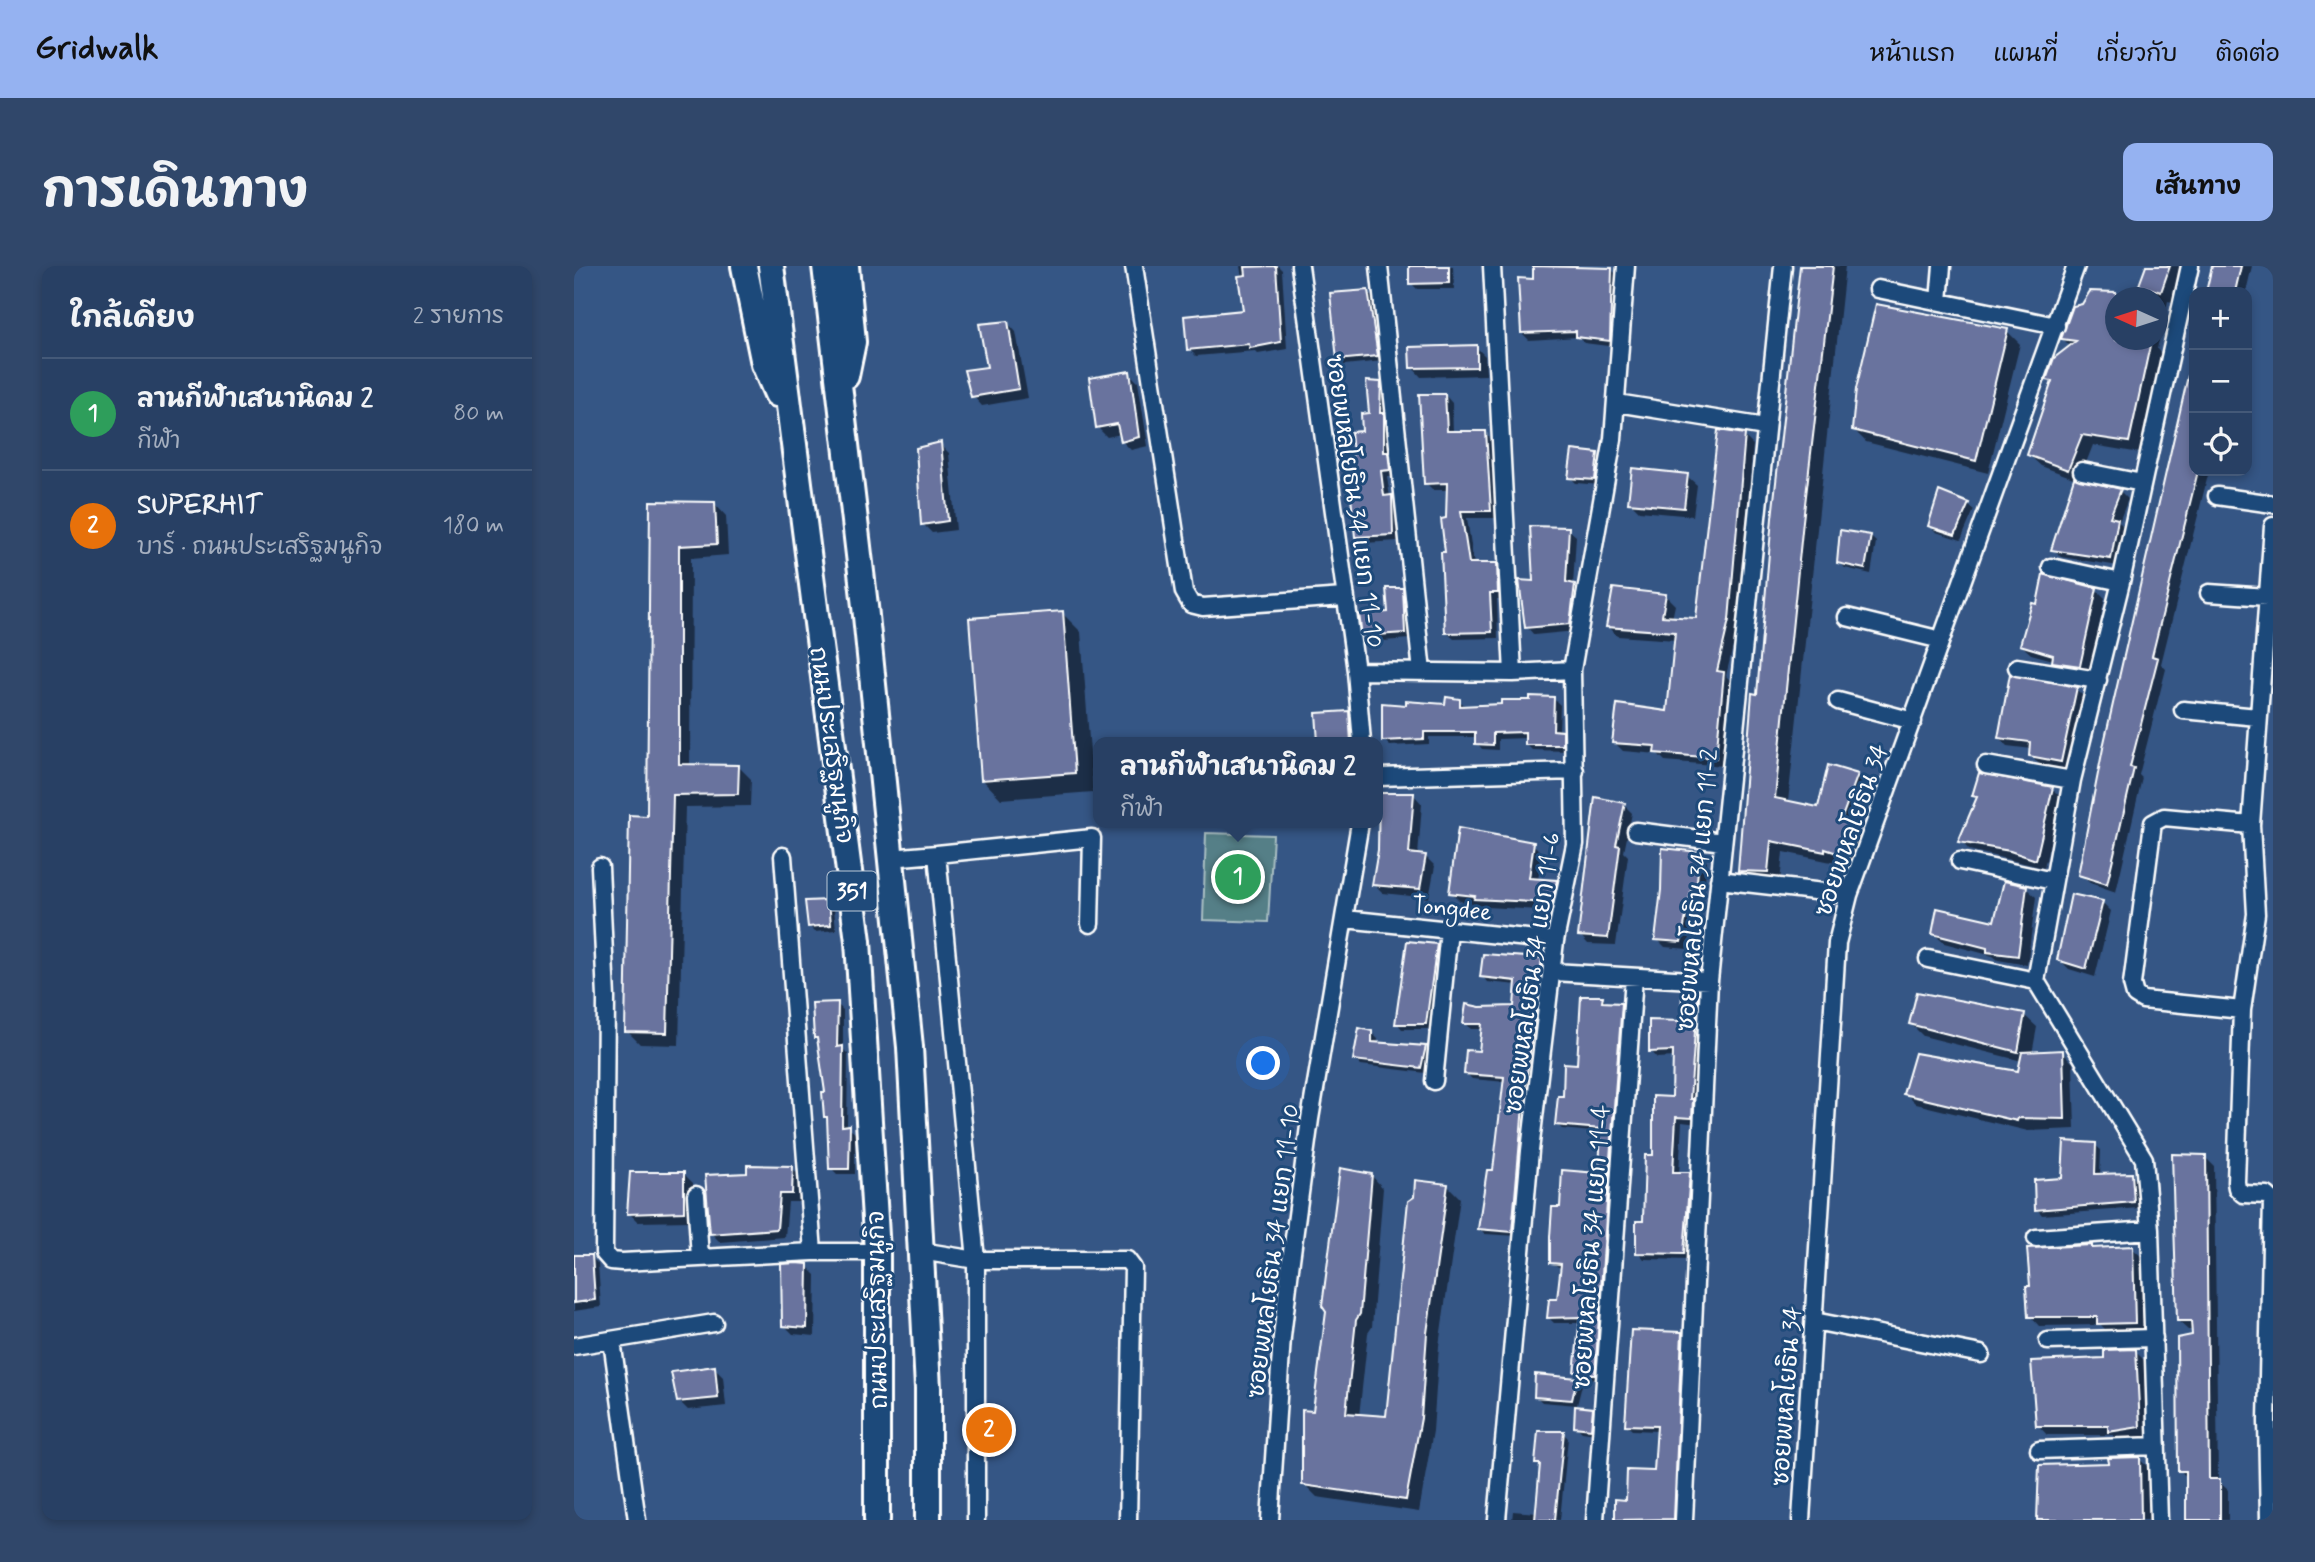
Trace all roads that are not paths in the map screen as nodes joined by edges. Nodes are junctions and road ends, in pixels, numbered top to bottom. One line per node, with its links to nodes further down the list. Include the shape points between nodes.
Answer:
1 (744, 266): 19 (main road, via 764,364 774,391)
2 (771, 266): 19 (main road, ถนนประเสริฐมนูกิจ / 351)
3 (825, 266): 17 (main road, ถนนประเสริฐมนูกิจ / 351)
4 (846, 266): 17 (main road, via 853,342)
5 (1134, 266): 29 (street, via 1182,578 1191,604 1203,607)
6 (1300, 266): 29 (street, ซอยพหลโยธิน 34 แยก 11-10)
7 (1379, 266): 36 (street)
8 (1492, 266): 37 (street)
9 (1626, 266): 18 (street, ซอยพหลโยธิน 34 แยก 11-6)
10 (1783, 266): 20 (street, ซอยพหลโยธิน 34 แยก 11-2)
11 (1942, 266): 15 (street)
12 (2076, 266): 16 (street, ซอยพหลโยธิน 34)
13 (2190, 266): 22 (street)
14 (1878, 289): 15 (street)
15 (1939, 301): 16 (street)
16 (2056, 326): 32 (street, ซอยพหลโยธิน 34)
17 (842, 397): 54 (main road, ถนนประเสริฐมนูกิจ / 351)
18 (1617, 403): 20 (street); 34 (street, ซอยพหลโยธิน 34 แยก 11-6)
19 (787, 405): 78 (main road, ถนนประเสริฐมนูกิจ / 351, via 858,941)
20 (1765, 427): 51 (street, ซอยพหลโยธิน 34 แยก 11-2)
21 (2082, 471): 22 (street)
22 (2142, 483): 27 (street)
23 (2217, 496): 24 (street)
24 (2273, 504)
25 (2273, 526): 30 (street)
26 (2051, 567): 27 (street)
27 (2121, 582): 38 (street)
28 (2209, 593): 30 (street)
29 (1344, 597): 35 (street, ซอยพหลโยธิน 34 แยก 11-10)
30 (2267, 597): 41 (street)
31 (1847, 617): 32 (street)
32 (1941, 640): 42 (street, ซอยพหลโยธิน 34)
33 (2017, 667): 38 (street)
34 (1572, 670): 37 (street); 45 (street, ซอยพหลโยธิน 34 แยก 11-6)
35 (1356, 671): 36 (street); 43 (street, ซอยพหลโยธิน 34 แยก 11-10)
36 (1422, 672): 37 (street)
37 (1513, 673)
38 (2098, 680): 47 (street)
39 (1838, 701): 42 (street)
40 (2183, 710): 41 (street)
41 (2258, 717): 48 (street)
42 (1913, 721): 59 (street, ซอยพหลโยธิน 34)
43 (1362, 737)
44 (1986, 765): 47 (street)
45 (1575, 771): 46 (street); 65 (street, ซอยพหลโยธิน 34 แยก 11-6, via 1575,844)
46 (1383, 776)
47 (2072, 780): 58 (street)
48 (2251, 825): 60 (street); 71 (street, via 2164,817 2153,823 2132,984 2135,995 2143,1000)
49 (1359, 828): 62 (street, ซอยพหลโยธิน 34 แยก 11-10)
50 (1636, 831): 51 (street)
51 (1723, 842): 57 (street, ซอยพหลโยธิน 34 แยก 11-2)
52 (937, 854): 54 (street); 63 (street, via 1091,838); 80 (street)
53 (783, 856): 77 (street)
54 (890, 858): 76 (main road, ถนนประเสริฐมนูกิจ / 351, via 910,1047)
55 (1960, 861): 58 (street)
56 (600, 867): 79 (street, via 606,998 604,1253 611,1261 622,1262)
57 (1719, 880): 59 (street); 69 (street, ซอยพหลโยธิน 34 แยก 11-2)
58 (2053, 881): 70 (street)
59 (1849, 895): 81 (street, ซอยพหลโยธิน 34, via 1837,943)
60 (2256, 914): 61 (street); 71 (street)
61 (2273, 914)
62 (1345, 919): 64 (street, Tongdee); 95 (street, ซอยพหลโยธิน 34 แยก 11-10, via 1310,1119 1283,1324)
63 (1090, 924)
64 (1449, 930): 65 (street, Tongdee); 72 (street)
65 (1555, 942): 67 (street, ซอยพหลโยธิน 34 แยก 11-6)
66 (1928, 959): 70 (street)
67 (1553, 972): 68 (street); 96 (street, ซอยพหลโยธิน 34 แยก 11-6, via 1530,1151)
68 (1634, 977): 69 (street); 97 (street, ซอยพหลโยธิน 34 แยก 11-4)
69 (1709, 981): 98 (street, ซอยพหลโยธิน 34 แยก 11-2)
70 (2036, 981): 74 (street, via 2144,1159)
71 (2242, 1010): 101 (street, via 2237,1188 2243,1194 2267,1195 2272,1200)
72 (1434, 1082)
73 (696, 1195): 79 (street)
74 (2150, 1230): 75 (street); 83 (street)
75 (2036, 1238)
76 (921, 1251): 80 (street); 92 (main road, ถนนประเสริฐมนูกิจ / 351)
77 (813, 1252): 78 (street); 79 (street)
78 (877, 1252): 91 (main road, ถนนประเสริฐมนูกิจ / 351)
79 (699, 1258)
80 (976, 1260): 93 (street); 94 (street, via 1127,1260 1133,1268)
81 (1814, 1321): 87 (street); 99 (street, ซอยพหลโยธิน 34)
82 (714, 1322): 84 (street)
83 (2154, 1338): 85 (street); 88 (street)
84 (612, 1341): 86 (street); 90 (street)
85 (2048, 1341)
86 (574, 1346)
87 (1981, 1354)
88 (2157, 1446): 89 (street); 100 (street)
89 (2039, 1450)
90 (637, 1520)
91 (877, 1520)
92 (928, 1520)
93 (976, 1520)
94 (1128, 1520)
95 (1270, 1520)
96 (1497, 1520)
97 (1595, 1520)
98 (1684, 1520)
99 (1801, 1520)
100 (2160, 1520)
101 (2269, 1520)

